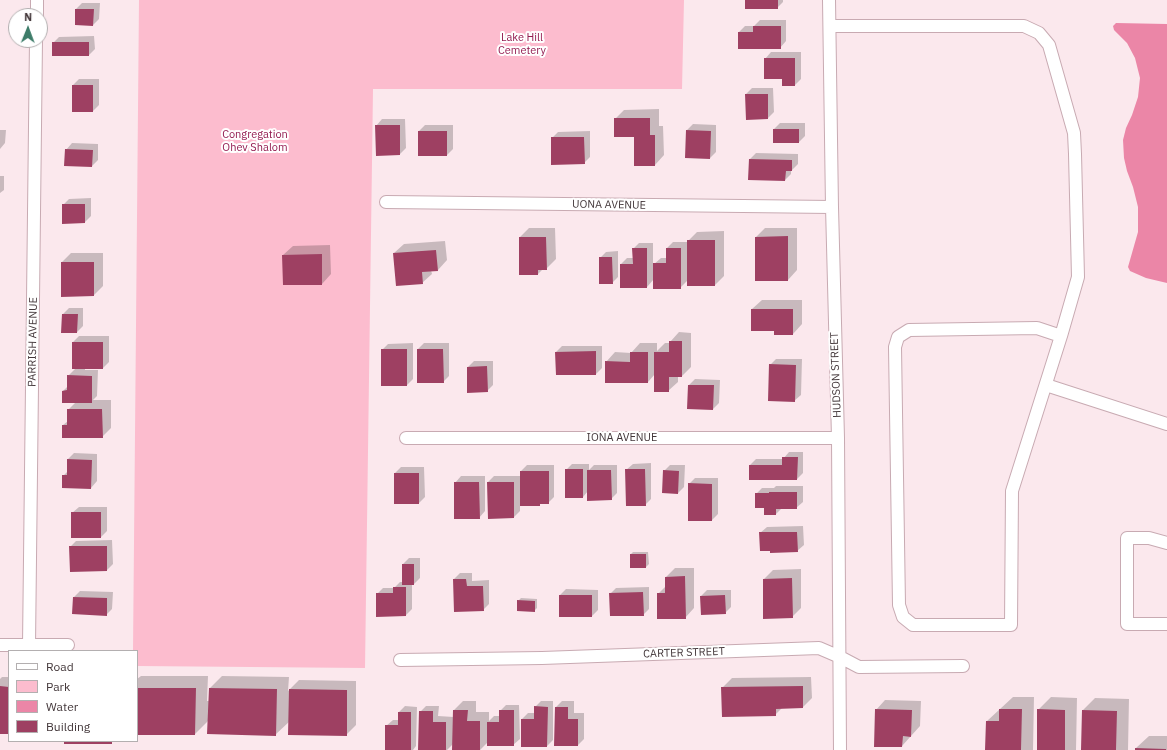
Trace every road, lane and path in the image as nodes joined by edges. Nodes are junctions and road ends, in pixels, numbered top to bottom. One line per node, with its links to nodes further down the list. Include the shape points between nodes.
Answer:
1 (829, 0): 2 (street, HUDSON STREET)
2 (830, 26): 5 (street, HUDSON STREET); 6 (street, via 1024,26 1039,33 1049,45 1074,133 1075,154 1078,277)
3 (36, 48): 14 (street, PARRISH AVENUE)
4 (386, 202): 5 (street, UONA AVENUE)
5 (832, 207): 10 (street, HUDSON STREET)
6 (1061, 336): 7 (street); 7 (street, via 1037,328 908,330 898,337 894,347 898,605 903,617 913,625 1011,625 1012,491)
7 (1046, 385): 8 (street)
8 (1167, 424)
9 (406, 438): 10 (street, IONA AVENUE)
10 (838, 438): 16 (street, HUDSON STREET)
11 (1167, 543): 12 (street, via 1149,538 1126,538 1127,624)
12 (1167, 624)
13 (0, 645): 14 (street)
14 (30, 645): 15 (street)
15 (68, 645)
16 (840, 657): 17 (street, CARTER STREET, via 819,648 542,658); 18 (street, CARTER STREET, via 859,667); 19 (street, HUDSON STREET)
17 (400, 660)
18 (963, 666)
19 (840, 750)

